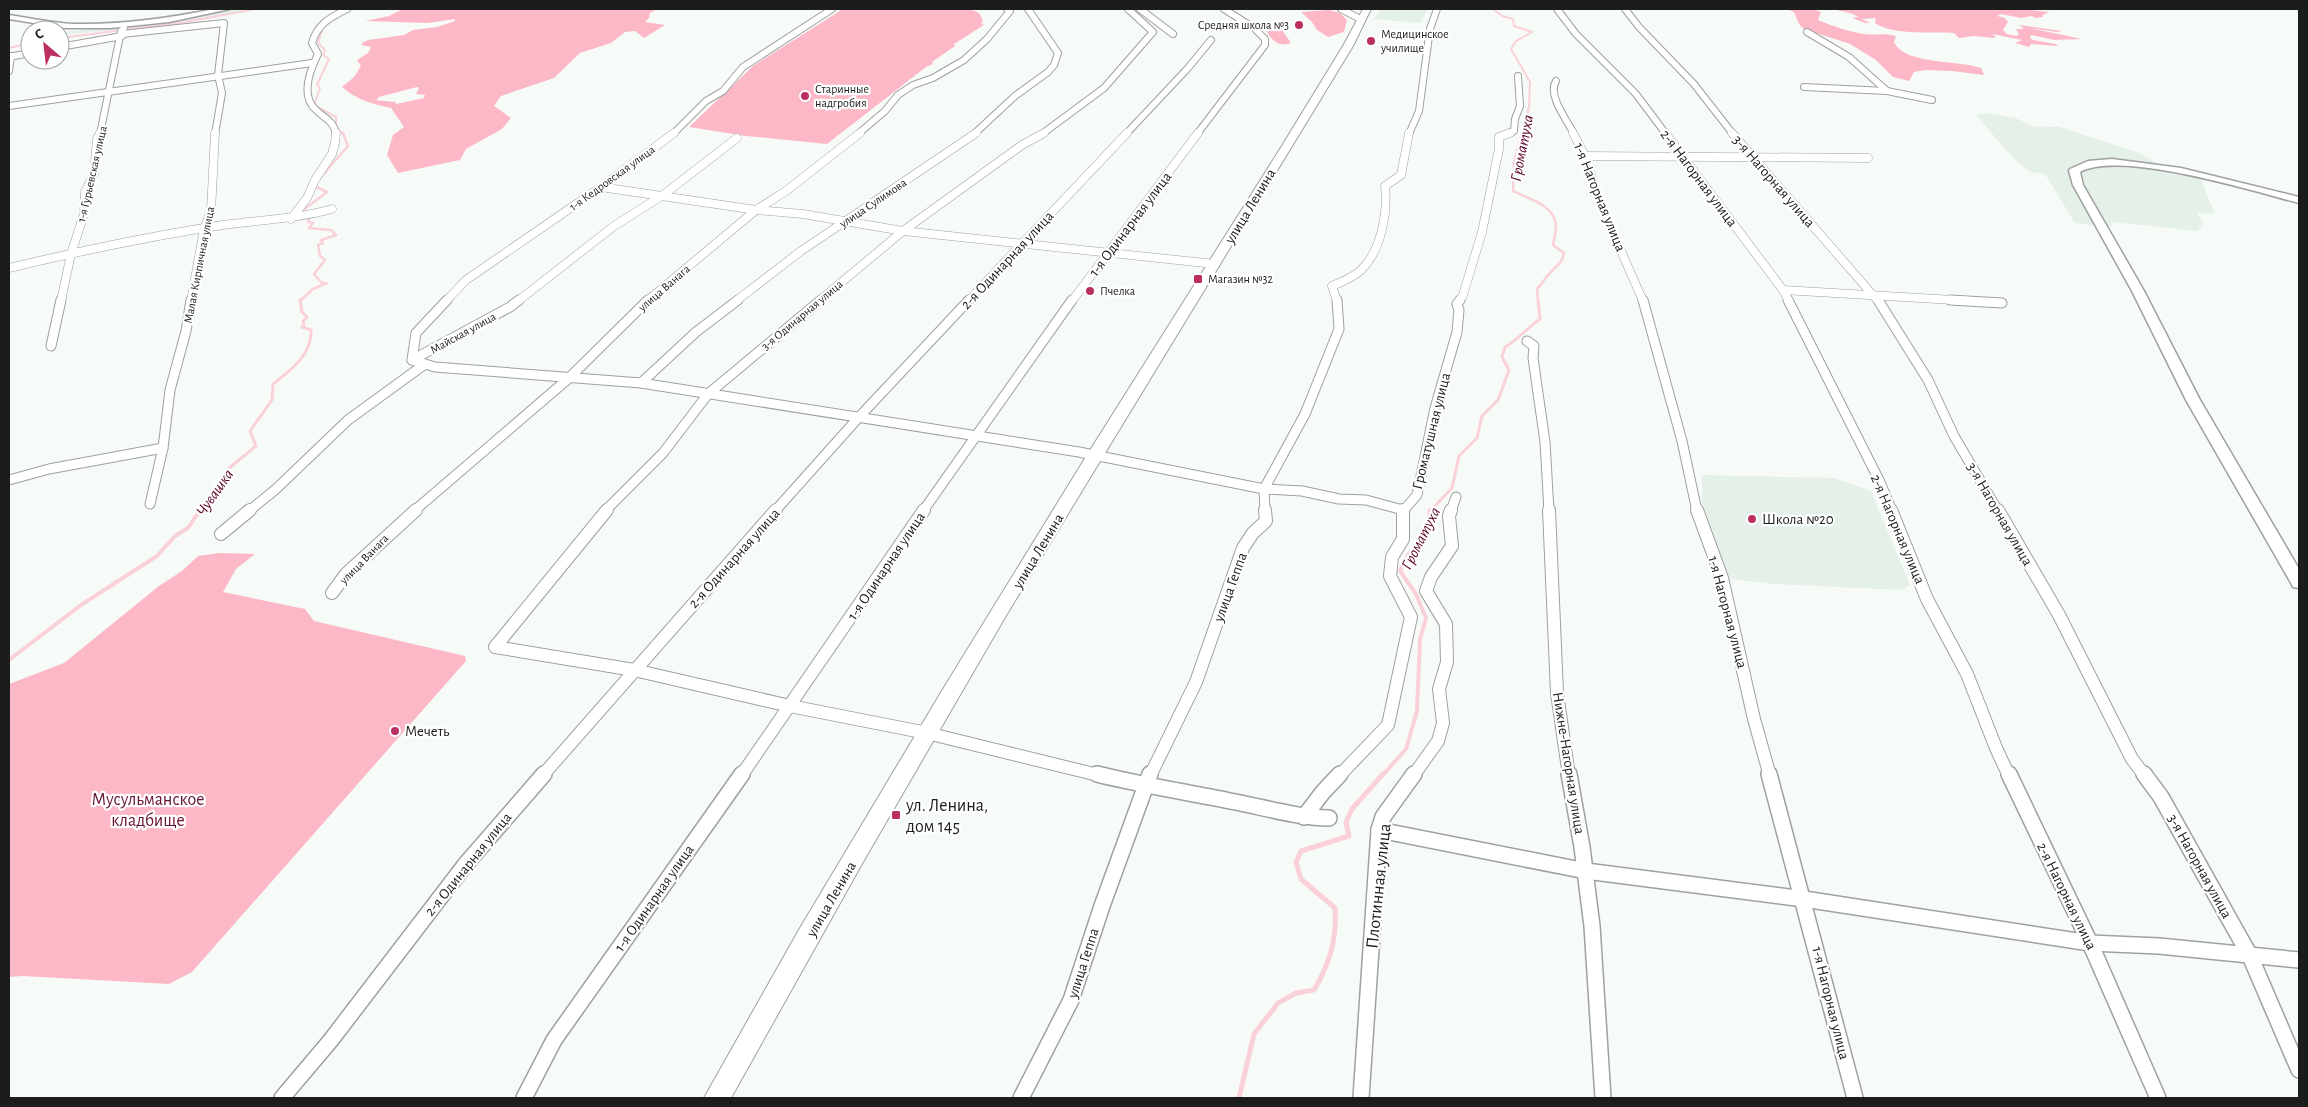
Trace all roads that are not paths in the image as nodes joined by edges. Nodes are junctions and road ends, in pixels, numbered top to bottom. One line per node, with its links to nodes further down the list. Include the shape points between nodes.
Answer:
1 (226, 9): 15 (main road)
2 (347, 9): 21 (street, via 328,19 313,35 312,43 318,54)
3 (832, 9): 36 (street, 1-я Кедровская улица, via 743,67 723,91 706,102 679,129)
4 (1007, 9): 40 (street, улица Ванага, via 1010,11 987,39 964,60 898,94 885,111 846,144)
5 (1028, 9): 42 (street, улица Сулимова, via 1058,53 1054,65 977,132)
6 (1128, 9): 44 (street, 3-я Одинарная улица, via 1153,32 1104,88)
7 (1140, 9): 17 (street)
8 (1224, 9): 46 (street, 1-я Одинарная улица, via 1254,28 1265,39 1265,45)
9 (1341, 9): 13 (street)
10 (1437, 9): 65 (street, via 1430,30 1419,111 1410,129 1401,174 1385,186 1387,198 1378,240 1362,268 1349,279 1332,286 1338,303 1339,329 1305,414)
11 (1557, 9): 33 (street, 2-я Нагорная улица, via 1564,22 1636,94)
12 (1625, 9): 34 (street, 3-я Нагорная улица, via 1694,84)
13 (1364, 14): 48 (main road, улица Ленина)
14 (9, 18): 15 (main road)
15 (123, 31): 19 (street); 23 (street, Малая Кирпичная улица, via 224,23); 27 (street, 1-я Гурьевская улица)
16 (1807, 32): 28 (street, via 1849,57)
17 (1174, 34)
18 (1211, 40): 45 (street, 2-я Одинарная улица)
19 (70, 44)
20 (10, 56): 22 (street)
21 (312, 63): 23 (street); 41 (street, via 308,98 313,108 325,115 334,127 336,137 330,160)
22 (9, 71)
23 (218, 75): 27 (street); 43 (street, Малая Кирпичная улица, via 222,93 215,128 211,210)
24 (1518, 76): 68 (street, Громатушная улица, via 1520,106 1514,130 1499,137 1482,232 1457,304 1457,332 1417,494)
25 (1556, 80): 32 (street, 1-я Нагорная улица, via 1554,96)
26 (1804, 87): 28 (street)
27 (111, 90): 30 (street); 47 (street, 1-я Гурьевская улица, via 97,139 94,174 85,192 84,214)
28 (1887, 91): 29 (street)
29 (1932, 100)
30 (9, 106)
31 (737, 138): 37 (street, Майская улица)
32 (1585, 156): 33 (street); 80 (street, 1-я Нагорная улица, via 1600,203 1648,315 1682,441 1695,505 1722,578 1754,719)
33 (1683, 158): 34 (street); 50 (street, 2-я Нагорная улица)
34 (1753, 158): 35 (street); 51 (street, 3-я Нагорная улица)
35 (1868, 158)
36 (601, 187): 37 (street); 55 (street, 1-я Кедровская улица, via 466,280 416,333)
37 (663, 195): 40 (street); 55 (street, Майская улица, via 614,226 510,307)
38 (2295, 198): 70 (main road, via 2140,165 2094,162 2083,164 2074,171 2078,185 2138,291 2193,400)
39 (332, 209): 41 (street)
40 (756, 210): 42 (street); 57 (street, улица Ванага, via 649,299)
41 (291, 220): 43 (street, via 241,222)
42 (844, 222): 44 (street); 58 (street, улица Сулимова, via 696,332)
43 (204, 228): 47 (street); 62 (street, Малая Кирпичная улица, via 186,331 170,390)
44 (903, 231): 45 (street); 59 (street, 3-я Одинарная улица)
45 (1021, 245): 46 (street); 60 (street, 2-я Одинарная улица)
46 (1106, 253): 48 (street); 61 (street, 1-я Одинарная улица)
47 (71, 254): 49 (street); 54 (street, 1-я Гурьевская улица)
48 (1215, 264): 63 (main road, улица Ленина)
49 (9, 268)
50 (1783, 290): 51 (street); 81 (street, 2-я Нагорная улица, via 1880,482 1927,599 1968,674 1996,748)
51 (1874, 294): 52 (street); 82 (street, 3-я Нагорная улица, via 1928,380 1954,436 2059,615 2132,759 2161,797)
52 (2002, 303)
53 (1527, 340): 79 (street, Нижне-Нагорная улица, via 1534,346 1547,456 1557,694)
54 (51, 346)
55 (412, 360): 56 (street, Майская улица)
56 (425, 364): 57 (street); 69 (street, Майская улица, via 348,420 276,489)
57 (569, 378): 58 (street); 71 (street, улица Ванага, via 388,533 346,574)
58 (641, 383): 59 (street)
59 (708, 394): 60 (street); 72 (street, 3-я Одинарная улица, via 663,453 600,517 495,647)
60 (859, 417): 61 (street); 72 (street, 2-я Одинарная улица)
61 (975, 436): 63 (street); 73 (street, 1-я Одинарная улица)
62 (163, 448): 64 (street, via 49,469); 67 (street, Малая Кирпичная улица)
63 (1096, 455): 65 (street); 74 (main road, улица Ленина)
64 (10, 482)
65 (1264, 489): 68 (street, via 1366,500); 75 (street, улица Геппа, via 1266,521 1252,533 1243,548 1196,682)
66 (1456, 497): 78 (street, Плотинная улица, via 1449,516 1452,546 1431,577 1426,591 1446,624 1446,662 1439,689 1443,723 1438,741 1383,817)
67 (150, 504)
68 (1403, 510): 76 (street, via 1403,540 1392,557 1390,576 1411,617 1388,725 1323,792)
69 (221, 534)
70 (2299, 583)
71 (332, 593)
72 (634, 670): 73 (street); 85 (street, 2-я Одинарная улица, via 465,865 331,1040)
73 (790, 706): 74 (street); 86 (street, 1-я Одинарная улица, via 554,1040)
74 (927, 733): 75 (street); 87 (main road, улица Ленина)
75 (1145, 786): 76 (street); 88 (street, улица Геппа, via 1071,1000)
76 (1304, 818): 77 (street)
77 (1329, 818)
78 (1379, 830): 79 (street); 89 (street, Плотинная улица)
79 (1586, 871): 80 (street); 90 (street, Нижне-Нагорная улица)
80 (1804, 899): 81 (street); 91 (street, 1-я Нагорная улица)
81 (2090, 943): 82 (street, via 2159,946); 92 (street, 2-я Нагорная улица)
82 (2250, 956): 83 (street); 84 (street, 3-я Нагорная улица)
83 (2299, 960)
84 (2299, 1070)
85 (282, 1098)
86 (524, 1098)
87 (718, 1098)
88 (1021, 1098)
89 (1361, 1098)
90 (1603, 1098)
91 (1855, 1098)
92 (2158, 1098)

